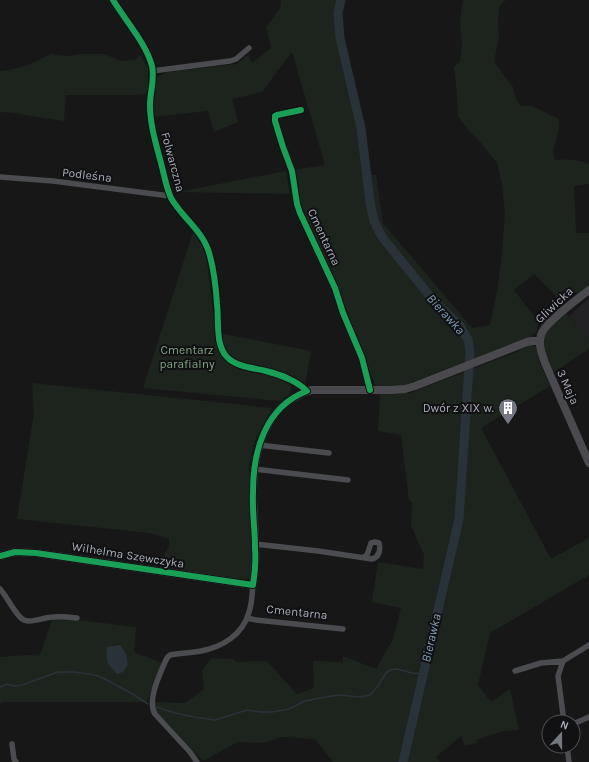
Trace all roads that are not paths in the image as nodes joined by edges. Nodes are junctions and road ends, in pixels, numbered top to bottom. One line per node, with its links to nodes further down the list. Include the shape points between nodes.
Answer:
1 (112, 0): 3 (street, Folwarczna, via 143,46)
2 (249, 48): 3 (street, via 230,61)
3 (152, 71): 6 (street, Folwarczna, via 152,121)
4 (301, 110): 9 (street, Cmentarna, via 277,115 275,121 292,171 300,213 333,283 364,364)
5 (0, 177): 6 (street, Podleśna)
6 (170, 196): 10 (street, Folwarczna, via 194,226 210,254 218,306 220,346 224,354 228,359 244,366 267,371 298,383)
7 (589, 290): 8 (street, Gliwicka, via 547,325)
8 (540, 341): 9 (street, Cmentarna, via 530,341 405,389); 13 (street, 3 Maja, via 545,363)
9 (370, 390): 10 (street, Cmentarna)
10 (308, 391): 11 (street, Cmentarna, via 298,395 275,413)
11 (259, 445): 12 (street); 14 (street, Cmentarna)
12 (329, 453)
13 (589, 463)
14 (254, 470): 15 (street); 16 (street, Cmentarna)
15 (348, 480)
16 (255, 544): 18 (street); 19 (street, Cmentarna)
17 (0, 556): 19 (street, Wilhelma Szewczyka, via 15,552 36,553)
18 (364, 557)
19 (253, 585): 22 (street, Cmentarna)
20 (0, 589): 21 (street, via 24,620 53,616)
21 (77, 618)
22 (247, 618): 23 (street, Cmentarna); 30 (street, Cmentarna, via 236,634 222,644 202,651 170,655 154,691 152,709 156,717)
23 (343, 629)
24 (589, 644): 25 (street)
25 (563, 661): 26 (street, via 541,663); 27 (street, via 558,676)
26 (515, 671)
27 (563, 714)
28 (12, 744): 29 (street)
29 (16, 762)
30 (198, 762)

